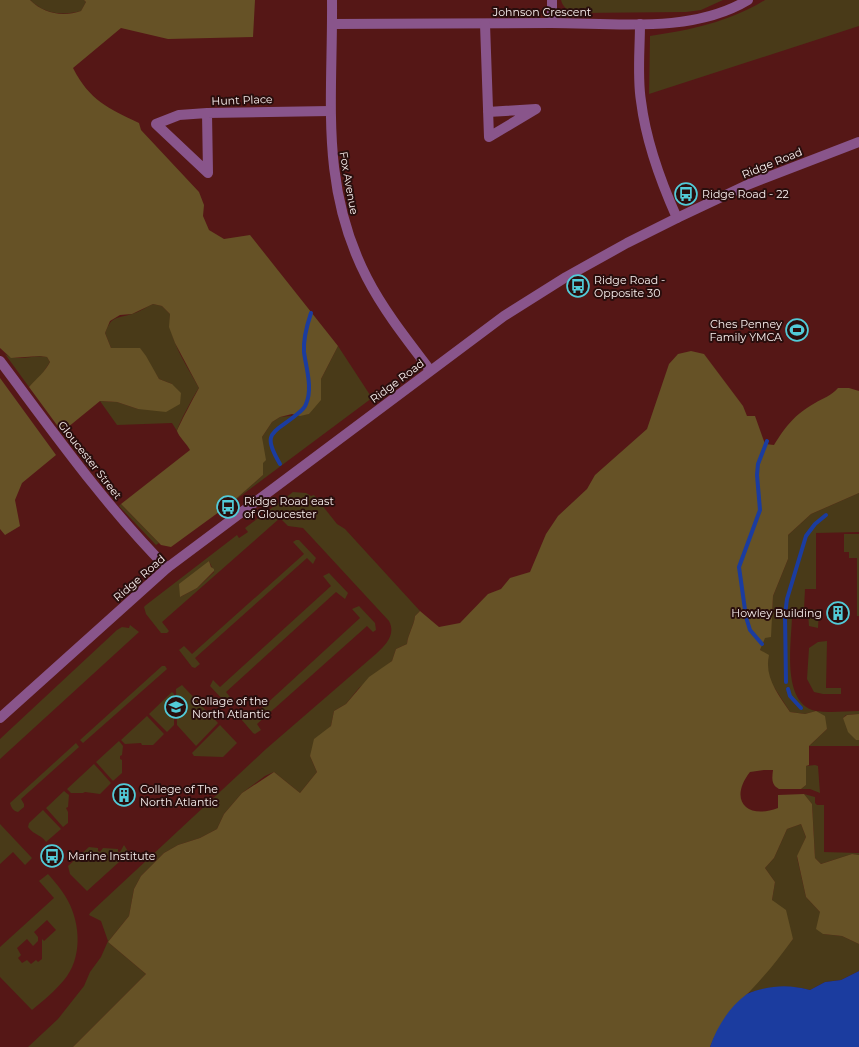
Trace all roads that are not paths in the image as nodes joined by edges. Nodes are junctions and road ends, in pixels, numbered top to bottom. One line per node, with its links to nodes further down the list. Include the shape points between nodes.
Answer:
1 (332, 0): 5 (street, Fox Avenue)
2 (552, 0): 4 (street)
3 (748, 0): 7 (street, Johnson Crescent, via 701,19)
4 (552, 23): 6 (street, Johnson Crescent); 7 (street, Johnson Crescent)
5 (332, 24): 6 (street, Johnson Crescent); 8 (street, Fox Avenue)
6 (485, 24): 9 (street)
7 (640, 24): 12 (street, via 640,99 644,122 662,186)
8 (330, 111): 10 (street, Hunt Place); 14 (street, Fox Avenue, via 330,144 344,224 366,278 380,302)
9 (488, 112): 9 (street, via 489,137 536,109 502,111)
10 (207, 113): 10 (street, Hunt Place, via 179,116 156,124 208,173)
11 (859, 142): 12 (street, Ridge Road, via 747,185)
12 (677, 218): 14 (street, Ridge Road, via 626,242 504,316)
13 (0, 361): 15 (street, Gloucester Street, via 86,477)
14 (430, 370): 15 (street, Ridge Road)
15 (167, 568): 16 (street, Ridge Road)
16 (0, 718)

